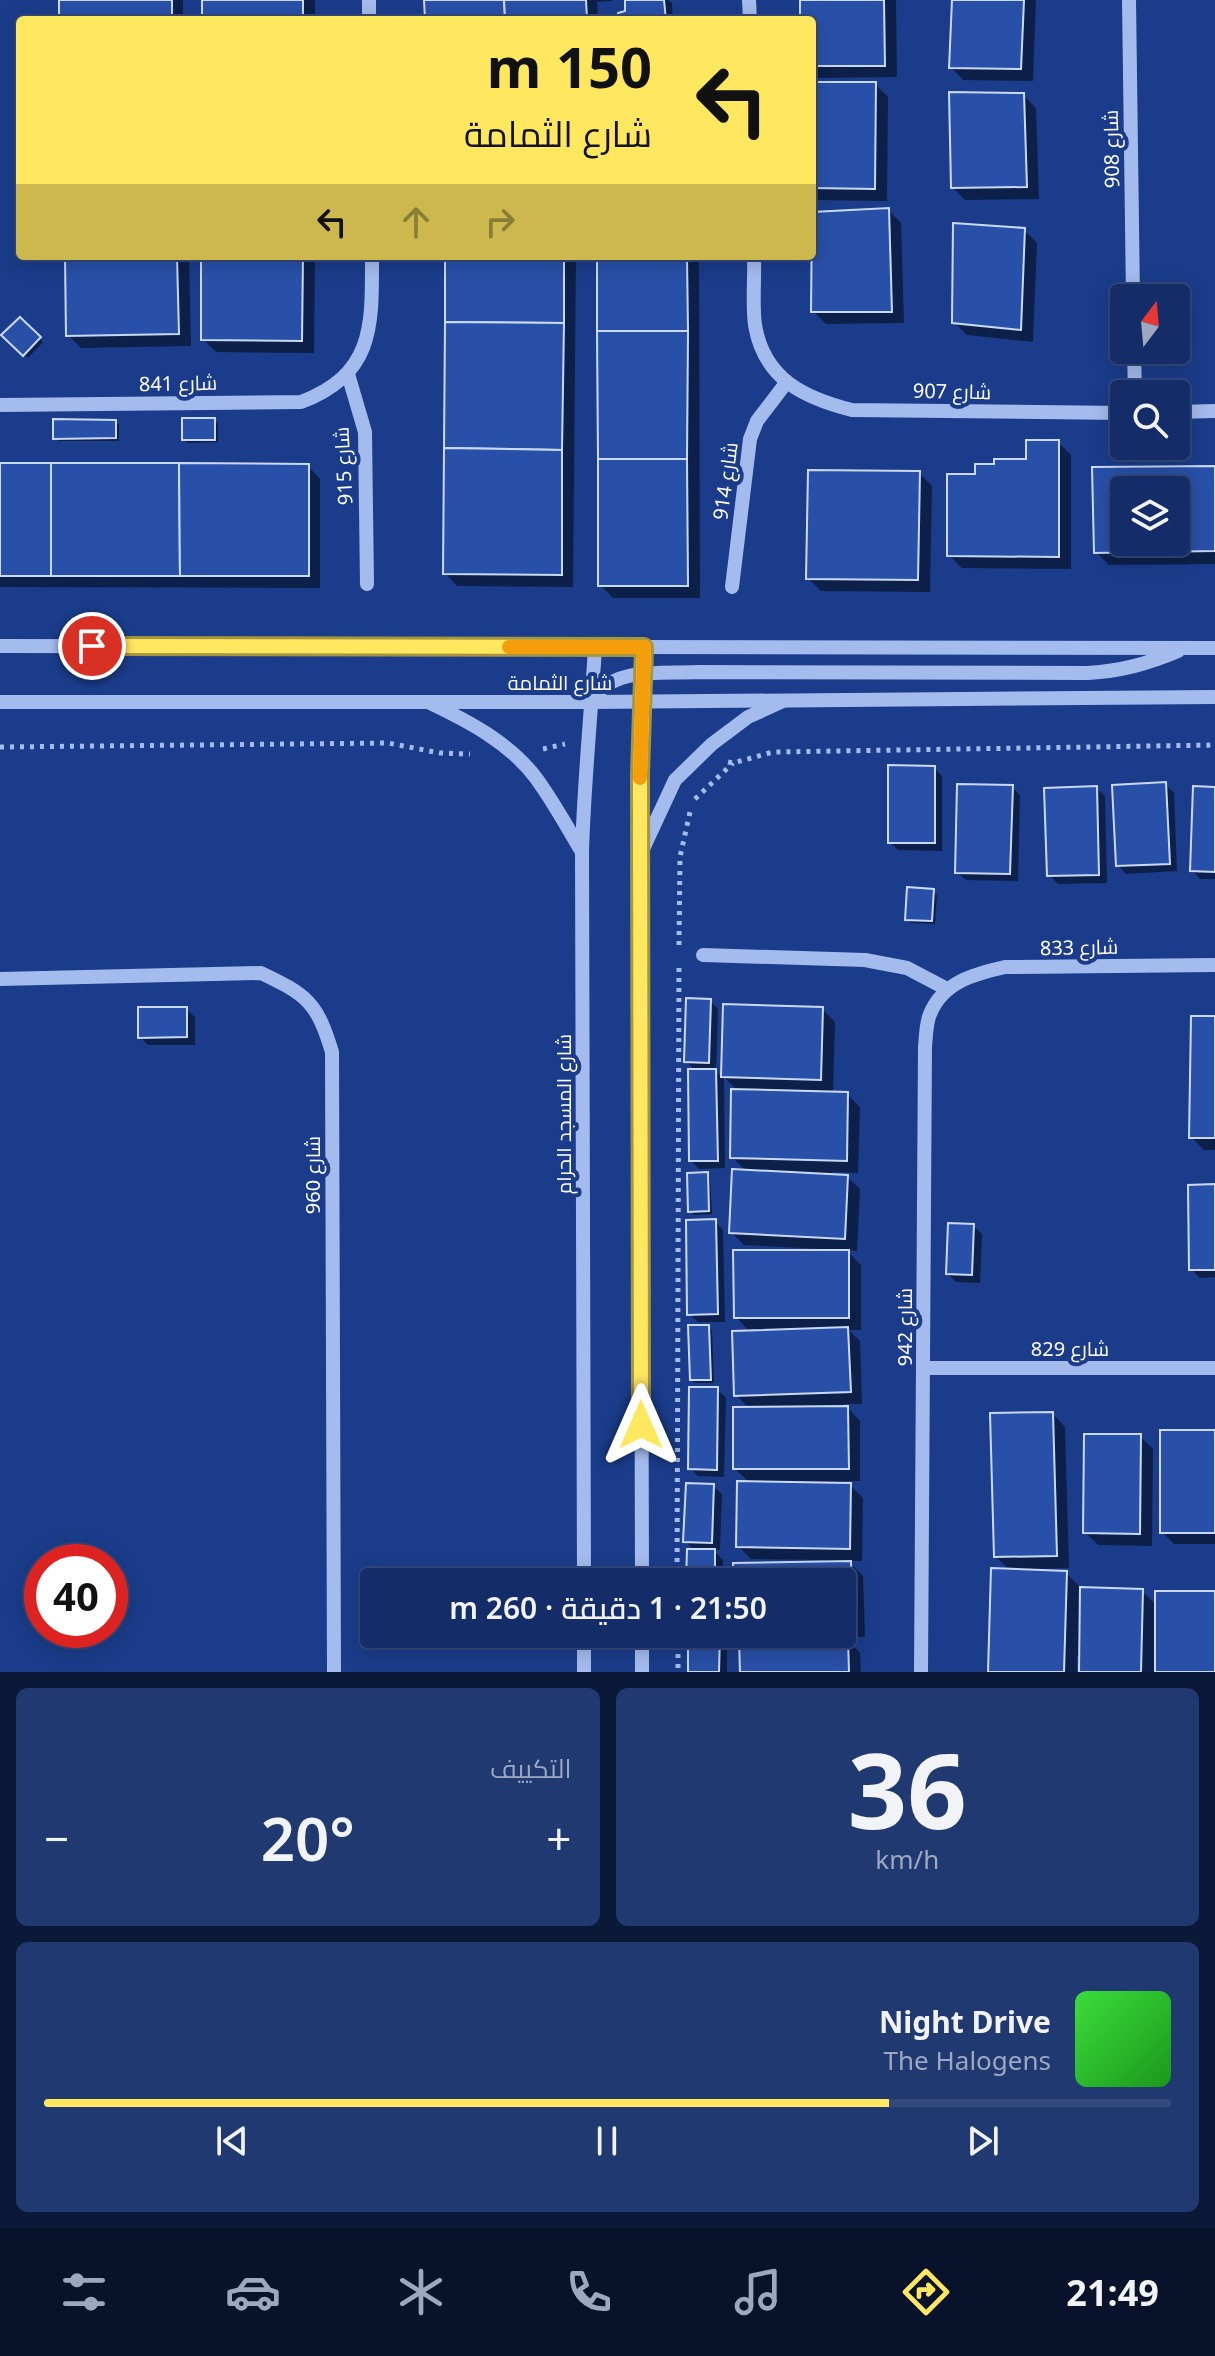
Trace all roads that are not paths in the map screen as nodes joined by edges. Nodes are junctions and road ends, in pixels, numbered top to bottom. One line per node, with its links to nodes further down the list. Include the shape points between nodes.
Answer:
1 (1129, 0): 4 (street, شارع 908)
2 (372, 260): 5 (street, via 370,322 365,345)
3 (754, 260): 6 (street, via 756,326 765,357)
4 (1133, 284)
5 (348, 374): 7 (street, شارع 841, via 328,392 301,402); 11 (street, شارع 915, via 365,432)
6 (786, 383): 10 (street, شارع 907, via 817,401 852,410); 12 (street, شارع 914, via 750,439)
7 (0, 405)
8 (1215, 411): 9 (street)
9 (1190, 412)
10 (1110, 413)
11 (367, 584)
12 (732, 587)
13 (0, 646): 14 (street, شارع الثمامة)
14 (595, 647): 15 (street, شارع الثمامة); 24 (street, شارع المسجد الحرام)
15 (644, 647): 16 (street, شارع الثمامة); 18 (street)
16 (1185, 648): 17 (street, شارع الثمامة); 18 (street, via 1144,665 1088,673)
17 (1215, 648)
18 (643, 675): 22 (street); 24 (street, via 608,683)
19 (1215, 697): 20 (street, شارع الثمامة)
20 (788, 699): 22 (street, شارع الثمامة); 26 (street, via 748,717 675,780)
21 (426, 701): 23 (street, شارع الثمامة); 24 (street, شارع الثمامة); 25 (street, via 503,745 535,776)
22 (642, 701): 24 (street, شارع الثمامة); 26 (street)
23 (0, 702)
24 (592, 702): 25 (street, شارع المسجد الحرام)
25 (582, 852): 33 (street, شارع المسجد الحرام)
26 (641, 855): 34 (street)
27 (703, 955): 30 (street, via 865,960 907,968)
28 (1215, 965): 30 (street, شارع 833, via 1005,967 973,974)
29 (0, 979): 37 (street, شارع 960, via 261,973 299,991 322,1018 332,1052)
30 (947, 989): 31 (street, شارع 942, via 930,1014 925,1047)
31 (924, 1368): 32 (street, شارع 829); 40 (street, شارع 942)
32 (1215, 1368)
33 (584, 1568)
34 (642, 1568)
35 (584, 1648): 38 (street)
36 (642, 1648): 39 (street)
37 (334, 1672)
38 (584, 1672)
39 (642, 1672)
40 (921, 1672)

